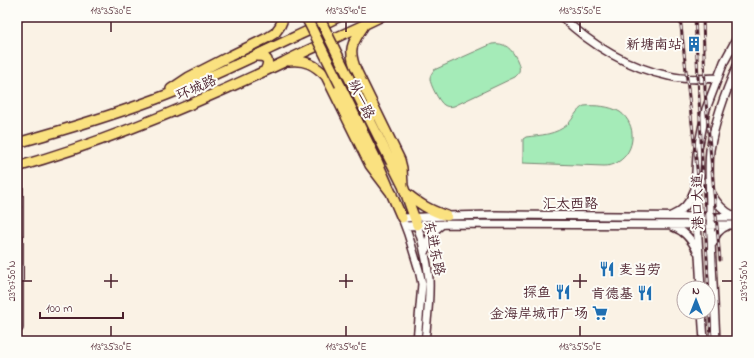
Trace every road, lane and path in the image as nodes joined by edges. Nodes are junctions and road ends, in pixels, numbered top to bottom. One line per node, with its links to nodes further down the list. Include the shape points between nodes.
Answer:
1 (284, 17): 17 (main road, bridge, via 275,33 189,77)
2 (306, 17): 23 (main road, 纵一路, bridge)
3 (338, 17): 6 (main road)
4 (380, 17): 7 (main road, 环城路)
5 (562, 17): 15 (street, via 595,44 644,68 670,77)
6 (323, 20): 8 (main road); 10 (main road); 20 (main road, 纵一路, bridge)
7 (365, 24): 8 (main road, 环城路); 14 (main road, via 352,48 352,59)
8 (335, 38): 11 (main road, 环城路)
9 (737, 38): 15 (street, 港口大道)
10 (256, 56): 13 (main road, via 262,56 268,61); 17 (main road)
11 (284, 62): 13 (main road, 环城路); 16 (main road, via 299,61 313,65 326,76)
12 (737, 66): 22 (street, 港口大道, via 713,136 710,152)
13 (265, 71): 19 (main road, 环城路, via 132,129)
14 (357, 72): 16 (main road, via 347,68 338,71); 20 (main road, via 400,160)
15 (718, 78): 21 (street, 港口大道, via 706,109 696,154)
16 (330, 84): 23 (main road, via 370,164)
17 (157, 99): 18 (main road)
18 (17, 143)
19 (18, 167): 42 (street)
20 (405, 189): 29 (main road, via 422,206); 30 (main road, 东进东路)
21 (695, 189): 25 (street, via 689,203); 26 (street, 港口大道)
22 (710, 189): 27 (street, 港口大道); 28 (street, via 716,202)
23 (392, 194): 31 (main road, 东进东路)
24 (640, 217): 25 (street, 汇太西路); 29 (street, 汇太西路); 32 (street)
25 (668, 217): 26 (street, 汇太西路)
26 (697, 217): 27 (street, 汇太西路); 34 (street, 港口大道)
27 (710, 217): 28 (street, 汇太西路); 35 (street, 港口大道)
28 (736, 217)
29 (445, 220): 30 (street, 汇太西路); 32 (street, 汇太西路); 38 (street, via 431,235)
30 (416, 221): 31 (street, 汇太西路); 38 (street, 东进东路)
31 (404, 222): 43 (street, 东进东路, via 422,284)
32 (640, 225): 33 (street, 汇太西路)
33 (667, 226): 34 (street, 汇太西路); 39 (street, via 676,228 688,236)
34 (697, 226): 35 (street, 汇太西路); 39 (street, 港口大道)
35 (710, 226): 36 (street, 汇太西路); 37 (street, 港口大道)
36 (733, 226): 37 (street, via 716,234)
37 (711, 251): 46 (street, 港口大道)
38 (425, 254): 44 (street, 东进东路, via 429,280)
39 (699, 256): 40 (street, 港口大道)
40 (700, 280)
41 (703, 320): 45 (street)
42 (18, 328)
43 (417, 341)
44 (425, 341)
45 (704, 341)
46 (716, 341)

